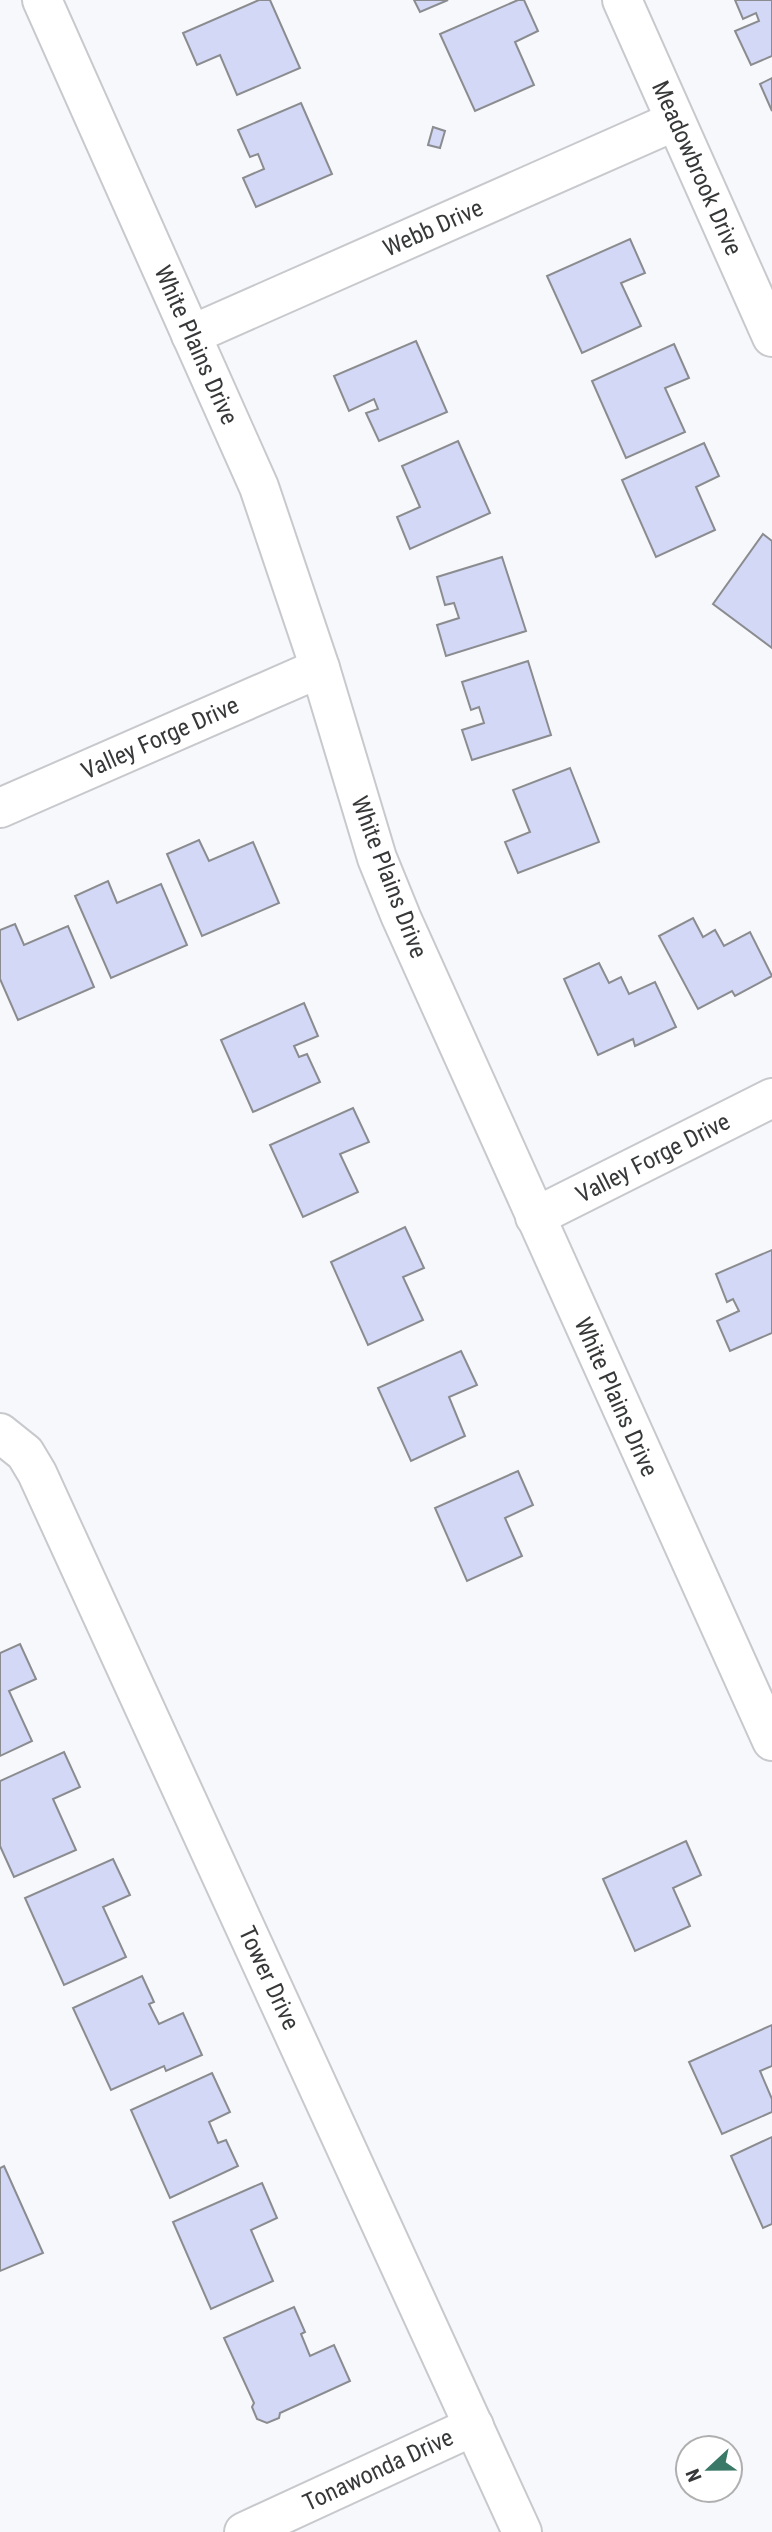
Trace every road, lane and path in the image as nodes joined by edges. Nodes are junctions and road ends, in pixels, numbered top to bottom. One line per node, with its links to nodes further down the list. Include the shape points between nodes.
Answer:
1 (42, 0): 4 (street, White Plains Drive)
2 (622, 0): 3 (street, Meadowbrook Drive)
3 (675, 121): 4 (street, Webb Drive); 5 (street, Meadowbrook Drive)
4 (191, 335): 6 (street, White Plains Drive, via 259,487)
5 (772, 337)
6 (320, 668): 7 (street, Valley Forge Drive); 9 (street, White Plains Drive, via 377,858)
7 (0, 808)
8 (772, 1098): 9 (street, Valley Forge Drive)
9 (535, 1217): 11 (street, White Plains Drive)
10 (1, 1433): 12 (street, Tower Drive, via 25,1453 37,1473)
11 (772, 1741)
12 (474, 2426): 13 (street, Tonawonda Drive); 14 (street, Tower Drive)
13 (244, 2532)
14 (522, 2532)

